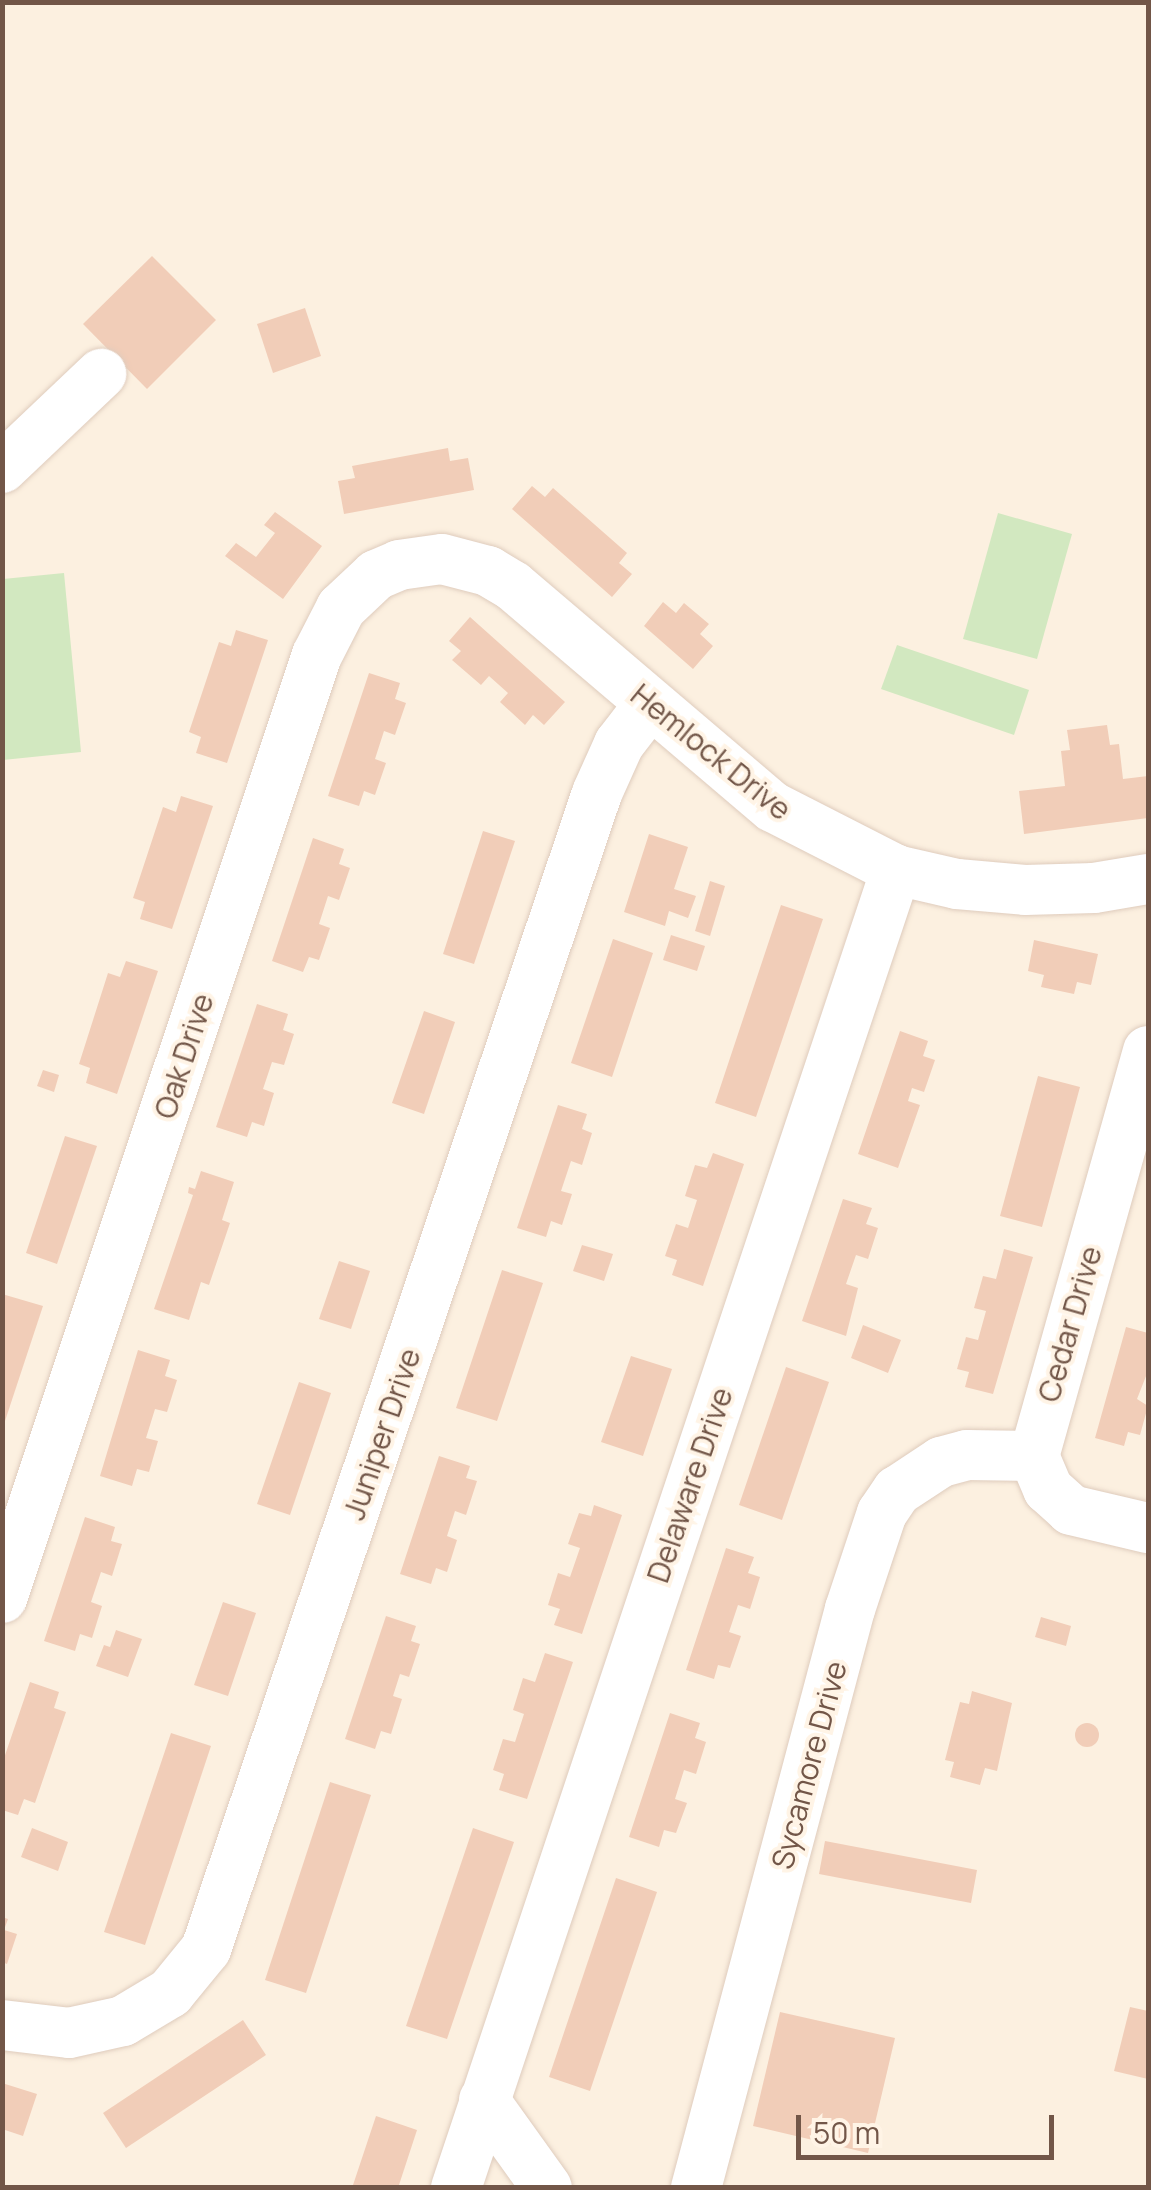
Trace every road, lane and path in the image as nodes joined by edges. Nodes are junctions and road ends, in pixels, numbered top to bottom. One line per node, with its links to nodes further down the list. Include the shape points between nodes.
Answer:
1 (100, 374): 2 (street)
2 (2, 468)
3 (422, 560): 4 (street, Hemlock Drive, via 461,561 513,586); 10 (street, Oak Drive, via 356,590 317,655)
4 (649, 704): 5 (street, Hemlock Drive, via 773,807); 11 (street, Juniper Drive, via 619,744 597,793 206,1948 170,1992 124,2021 69,2034)
5 (896, 870): 6 (street, Hemlock Drive, via 957,884); 12 (street, Delaware Drive)
6 (1146, 893)
7 (1148, 1051): 8 (street, Cedar Drive)
8 (1034, 1456): 9 (street, via 1048,1489 1071,1510); 15 (street, Sycamore Drive, via 967,1455 941,1462 897,1491 882,1514 850,1609)
9 (1148, 1528)
10 (2, 1598)
11 (2, 2025)
12 (484, 2100): 13 (street, Delaware Drive); 14 (street)
13 (456, 2188)
14 (546, 2188)
15 (696, 2188)

